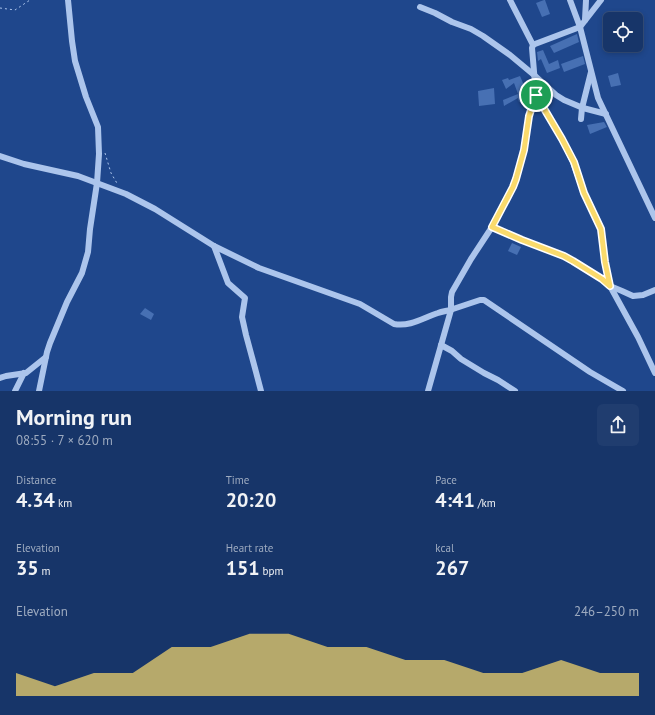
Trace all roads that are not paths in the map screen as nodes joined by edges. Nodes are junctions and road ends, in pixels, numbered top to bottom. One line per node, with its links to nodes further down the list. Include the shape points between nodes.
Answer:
1 (68, 0): 17 (street, via 75,61 98,127)
2 (510, 0): 9 (street)
3 (571, 0): 8 (street)
4 (586, 0): 7 (street)
5 (601, 0): 7 (street)
6 (420, 7): 11 (street, via 483,36)
7 (585, 20): 8 (street)
8 (580, 27): 9 (street); 10 (street)
9 (533, 46): 11 (street)
10 (591, 71): 13 (street); 14 (street, via 598,98)
11 (534, 75): 12 (street); 13 (street, via 556,95)
12 (536, 95): 19 (street, via 516,179); 21 (street, via 574,162 584,193 601,229)
13 (582, 108): 14 (street); 15 (street)
14 (606, 114): 18 (street)
15 (581, 119)
16 (0, 156): 17 (street)
17 (97, 182): 20 (street, via 155,209); 25 (street, via 88,252 82,273 67,302)
18 (655, 218)
19 (492, 227): 21 (street, via 564,256); 23 (street, via 452,292)
20 (214, 246): 23 (street, via 259,268 360,304 394,324 411,324 439,312); 31 (street, via 228,282 245,298 242,317)
21 (610, 286): 22 (street, via 634,296); 27 (street)
22 (655, 290)
23 (451, 310): 24 (street); 34 (street, via 484,300 590,372)
24 (441, 345): 32 (street); 33 (street)
25 (46, 357): 26 (street); 30 (street)
26 (24, 373): 28 (street); 29 (street)
27 (655, 373)
28 (0, 378)
29 (15, 391)
30 (39, 391)
31 (261, 391)
32 (428, 391)
33 (515, 391)
34 (623, 391)

